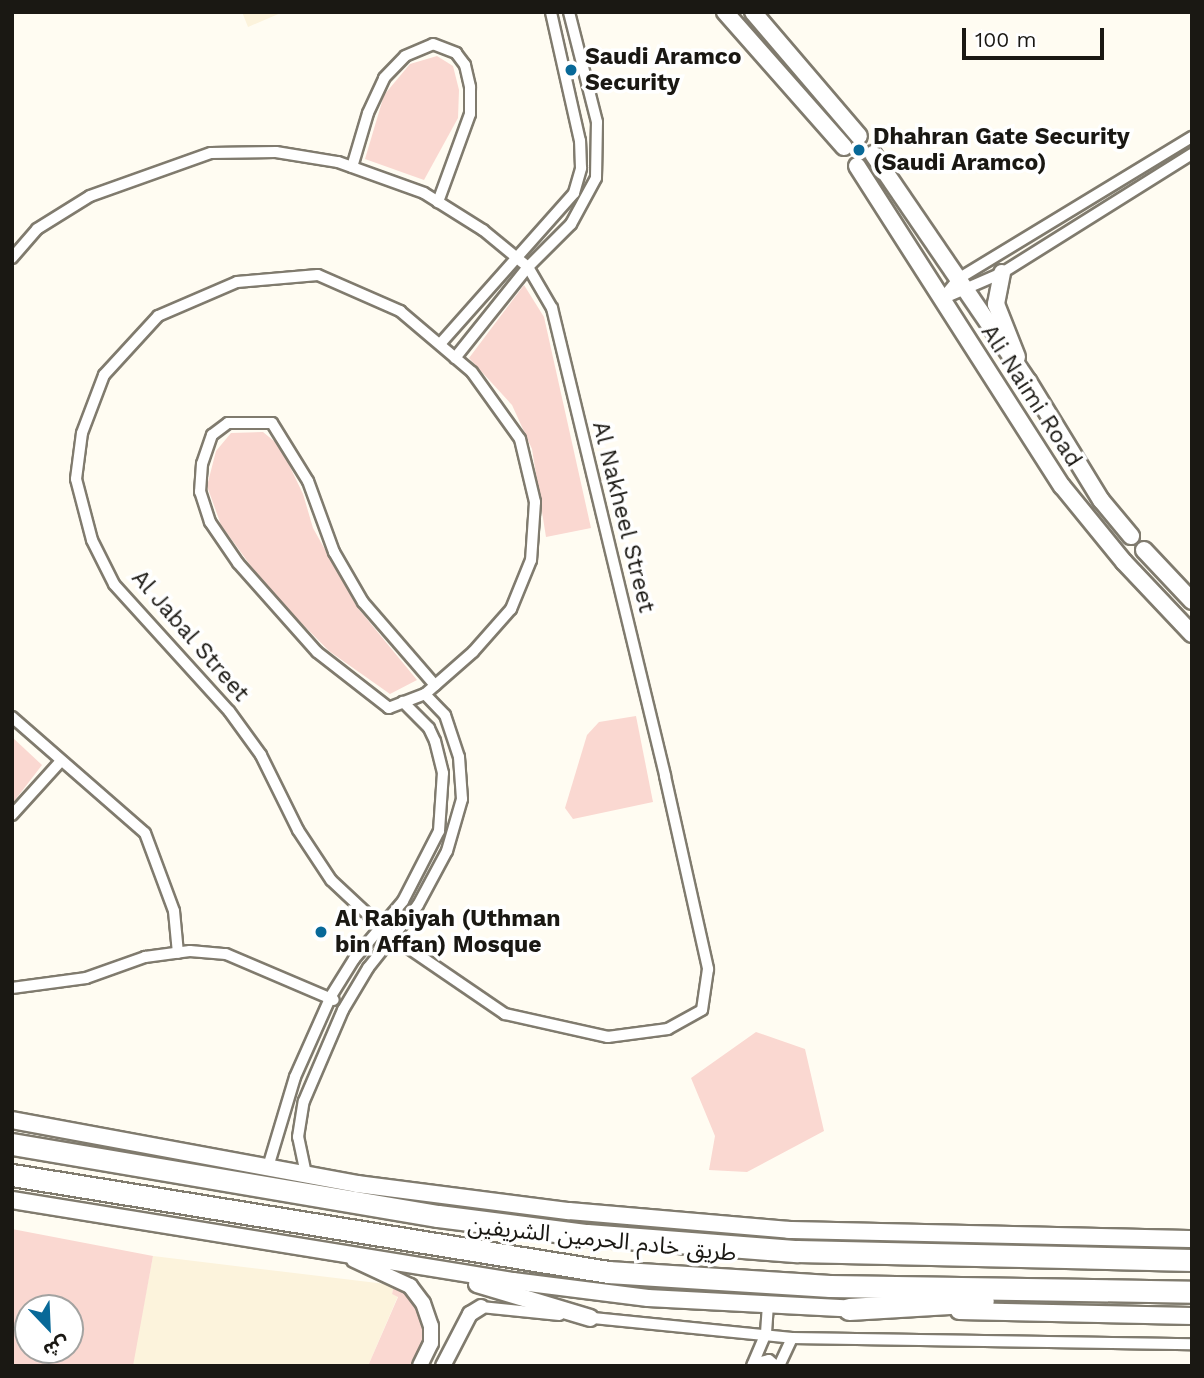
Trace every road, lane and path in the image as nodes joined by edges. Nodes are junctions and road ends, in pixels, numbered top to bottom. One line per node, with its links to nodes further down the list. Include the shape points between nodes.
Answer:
1 (551, 12): 14 (street, via 580,141 581,168 574,193)
2 (569, 12): 15 (street, via 597,122 596,178 571,224)
3 (725, 12): 6 (main road)
4 (753, 12): 5 (main road)
5 (842, 114): 6 (main road, via 841,128); 7 (main road)
6 (827, 127): 9 (main road)
7 (859, 135)
8 (1192, 137): 17 (street)
9 (844, 147)
10 (1192, 154): 16 (street)
11 (352, 167): 12 (street, Al Nakheel Street); 12 (street, via 384,78 405,56 433,44 456,53 471,87 470,114); 13 (street, Al Nakheel Street, via 276,152 211,153 90,196 37,229)
12 (438, 202): 14 (street, Al Nakheel Street)
13 (12, 258)
14 (516, 258): 15 (street, Al Nakheel Street); 19 (street)
15 (527, 267): 20 (street); 33 (street, Al Nakheel Street, via 552,308 665,776 708,969 702,1010 668,1030 608,1037 563,1030 505,1014)
16 (1002, 274): 17 (street); 21 (main road, via 995,295 999,317)
17 (962, 285): 18 (street); 18 (main road, Ali Naimi Road, via 877,160 868,165 861,172); 21 (main road, Ali Naimi Road)
18 (942, 299): 25 (main road, Ali Naimi Road, via 1062,486 1124,562)
19 (440, 344): 20 (street, Al Jabal Street); 32 (street, Al Jabal Street, via 400,311 318,275 237,282 158,316 104,375 82,433 76,478 92,540 114,584 229,711 261,755 298,830 331,880)
20 (456, 358): 26 (street, Al Jabal Street, via 472,372 520,439 535,502 531,560 511,609 473,652)
21 (1028, 381): 22 (main road, Ali Naimi Road, via 1101,500)
22 (1130, 536)
23 (1144, 550): 24 (main road)
24 (1192, 601)
25 (1192, 634)
26 (435, 685): 27 (street, Al Jabal Street); 28 (street, via 363,602 334,552 308,481 284,436 272,423 228,424 212,436 202,464 200,492 210,522 277,611 317,652 389,708)
27 (425, 694): 28 (street); 33 (street, via 444,715 458,757 462,799 447,851 418,905)
28 (402, 702): 32 (street, via 429,728 435,741 443,773 443,803 439,831 427,859)
29 (12, 717): 30 (street)
30 (61, 761): 31 (street); 34 (street, via 145,833 174,911)
31 (12, 815)
32 (383, 929): 33 (street, Al Jabal Street); 36 (street, via 354,958)
33 (392, 937): 37 (street)
34 (178, 953): 35 (street, via 145,957 86,978); 36 (street, via 226,954)
35 (12, 988)
36 (331, 996): 37 (street); 41 (street, via 295,1077)
37 (343, 1010): 43 (street, via 304,1101 298,1137)
38 (12, 1120): 41 (main road)
39 (12, 1135): 42 (highway)
40 (12, 1144): 42 (highway, طريق خادم الحرمين الشريفين)
41 (268, 1167): 43 (main road)
42 (152, 1168): 48 (highway, طريق خادم الحرمين الشريفين, via 438,1216 587,1235 797,1251)
43 (306, 1174): 46 (main road, via 569,1212 789,1230)
44 (12, 1175): 50 (highway, طريق خادم الحرمين الشريفين, via 608,1272 830,1286)
45 (12, 1200): 47 (main road)
46 (1192, 1239)
47 (333, 1252): 49 (main road); 61 (street, via 387,1272 410,1286 431,1326 430,1343)
48 (1189, 1259)
49 (414, 1265): 53 (main road, via 648,1298); 55 (main road)
50 (1144, 1292): 51 (highway, طريق خادم الحرمين الشريفين); 54 (highway)
51 (1192, 1292)
52 (481, 1307): 55 (street); 62 (street, via 470,1314)
53 (768, 1307): 54 (main road); 57 (street)
54 (849, 1309): 56 (main road)
55 (590, 1318): 57 (street)
56 (1189, 1318)
57 (766, 1333): 58 (street); 60 (street)
58 (792, 1338): 59 (street); 63 (street)
59 (1192, 1344)
60 (753, 1365): 63 (street, via 769,1360)
61 (420, 1366)
62 (443, 1366)
63 (778, 1366)

